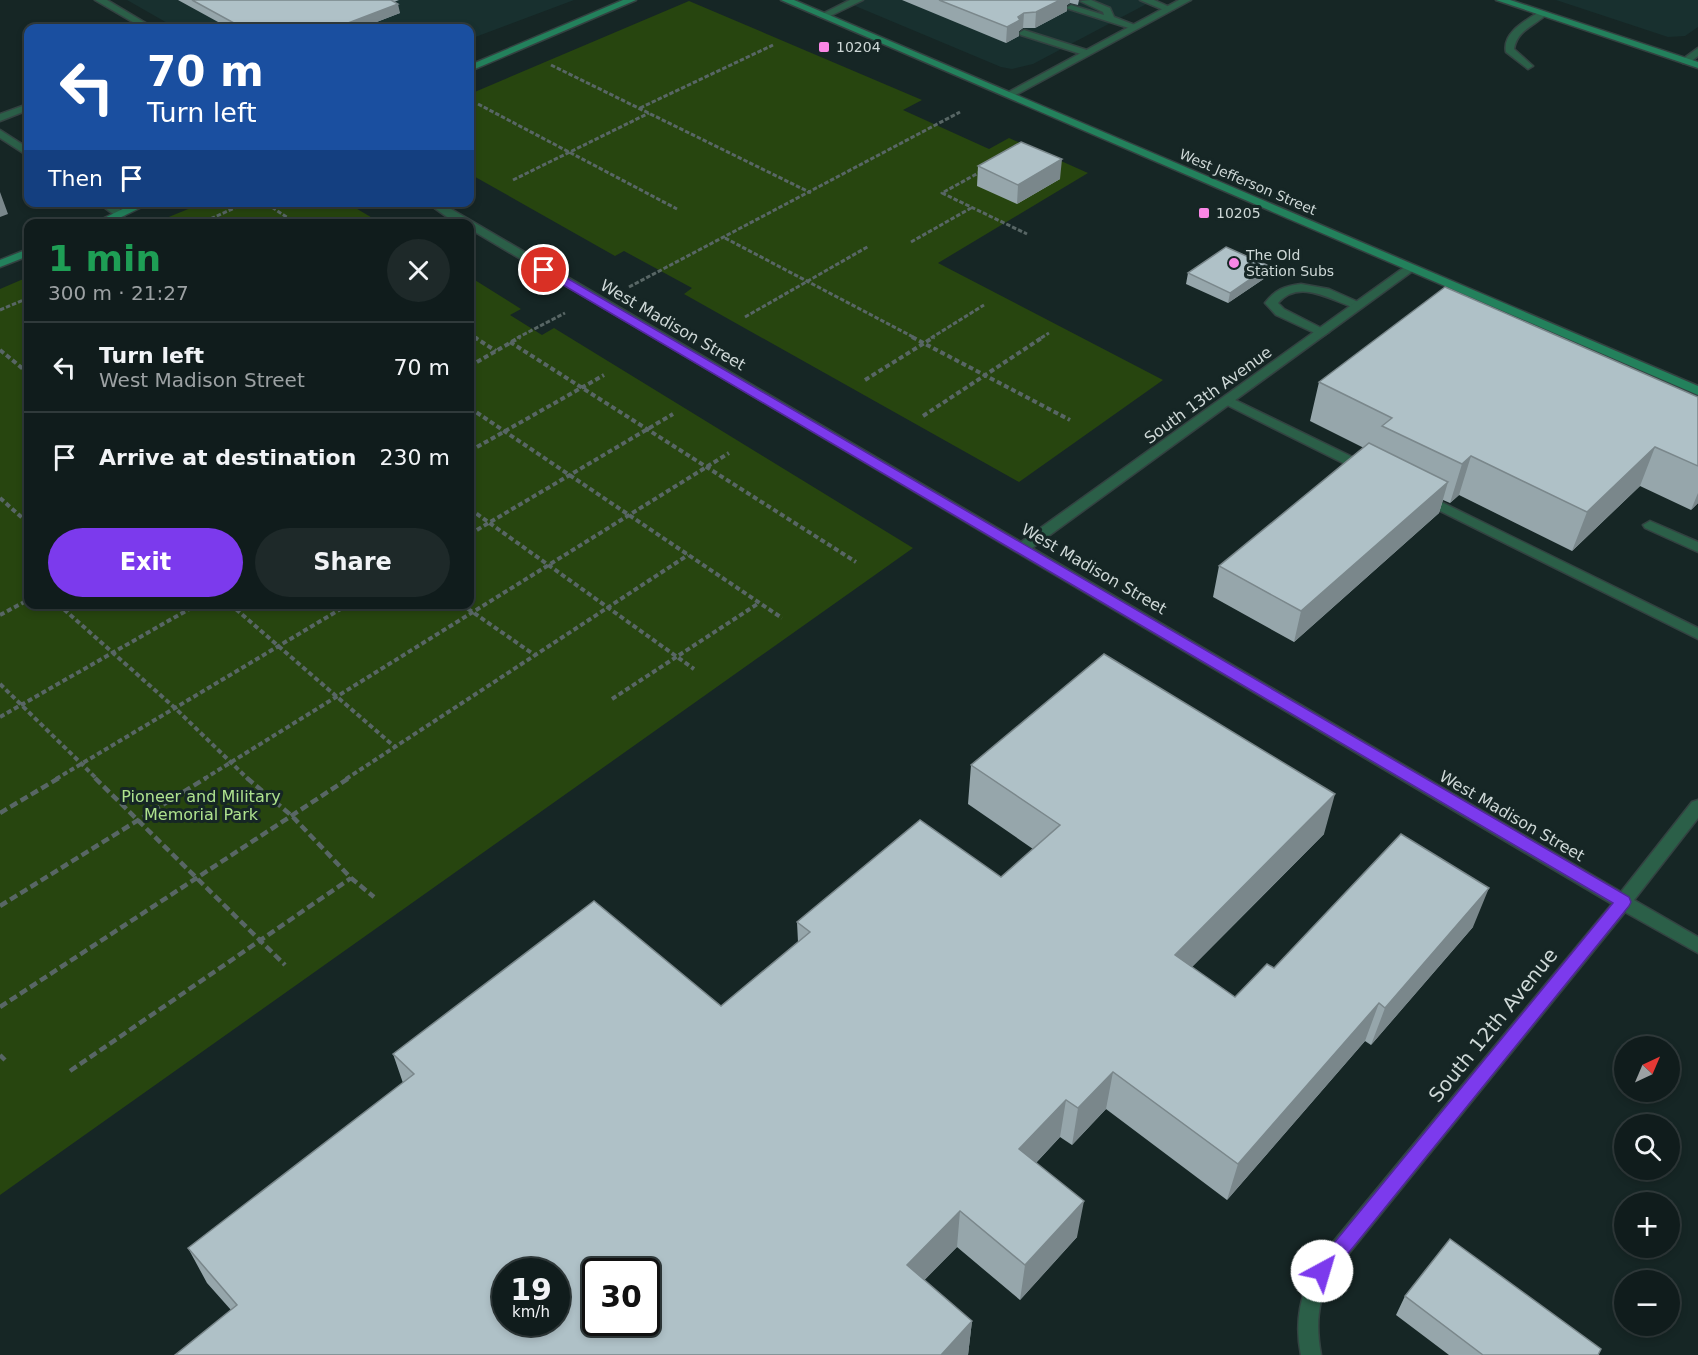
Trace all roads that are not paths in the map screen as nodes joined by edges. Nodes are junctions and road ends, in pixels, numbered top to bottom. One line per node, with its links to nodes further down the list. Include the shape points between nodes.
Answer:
1 (100, 0): 14 (street)
2 (631, 0): 23 (main road)
3 (786, 0): 12 (main road, West Jefferson Street)
4 (858, 0): 12 (street)
5 (1145, 0): 10 (street)
6 (1186, 0): 10 (street)
7 (1501, 0): 11 (main road)
8 (1085, 1): 13 (street, via 1107,10)
9 (1071, 8): 13 (street, via 1095,17)
10 (1169, 9): 15 (street)
11 (1542, 14): 21 (main road); 24 (street, via 1509,40 1509,50)
12 (823, 16): 25 (main road, West Jefferson Street)
13 (1109, 17): 15 (street)
14 (142, 24)
15 (1135, 27): 20 (street)
16 (1035, 28): 18 (street)
17 (1024, 33): 18 (street, via 1051,43)
18 (1062, 42): 20 (street)
19 (1698, 51): 21 (street)
20 (1087, 53): 25 (street)
21 (1686, 61): 22 (main road)
22 (1698, 65)
23 (474, 66)
24 (1528, 66)
25 (1008, 95): 39 (main road, West Jefferson Street)
26 (24, 109): 27 (street)
27 (0, 118)
28 (0, 133): 29 (street)
29 (24, 150)
30 (110, 207): 33 (street)
31 (136, 207): 33 (main road)
32 (439, 207): 35 (street, West Madison Street)
33 (120, 214): 34 (main road)
34 (108, 219)
35 (460, 219)
36 (474, 228): 48 (street, West Madison Street)
37 (24, 254): 38 (main road)
38 (0, 264)
39 (1410, 268): 40 (street, South 13th Avenue); 42 (main road, West Jefferson Street)
40 (1359, 305): 41 (street, South 13th Avenue); 41 (street, via 1309,287 1293,287 1276,294 1271,303 1280,312)
41 (1323, 332): 43 (street, South 13th Avenue)
42 (1698, 391)
43 (1229, 401): 44 (street); 48 (street, South 13th Avenue)
44 (1381, 476)
45 (1413, 492): 49 (street)
46 (1650, 525): 47 (street)
47 (1698, 546)
48 (1023, 548): 51 (street, West Madison Street)
49 (1698, 634)
50 (1698, 806): 51 (street, South 12th Avenue)
51 (1623, 902): 52 (street, West Madison Street); 53 (street, South 12th Avenue, via 1322,1271 1308,1301 1306,1329)
52 (1698, 946)
53 (1311, 1355)

